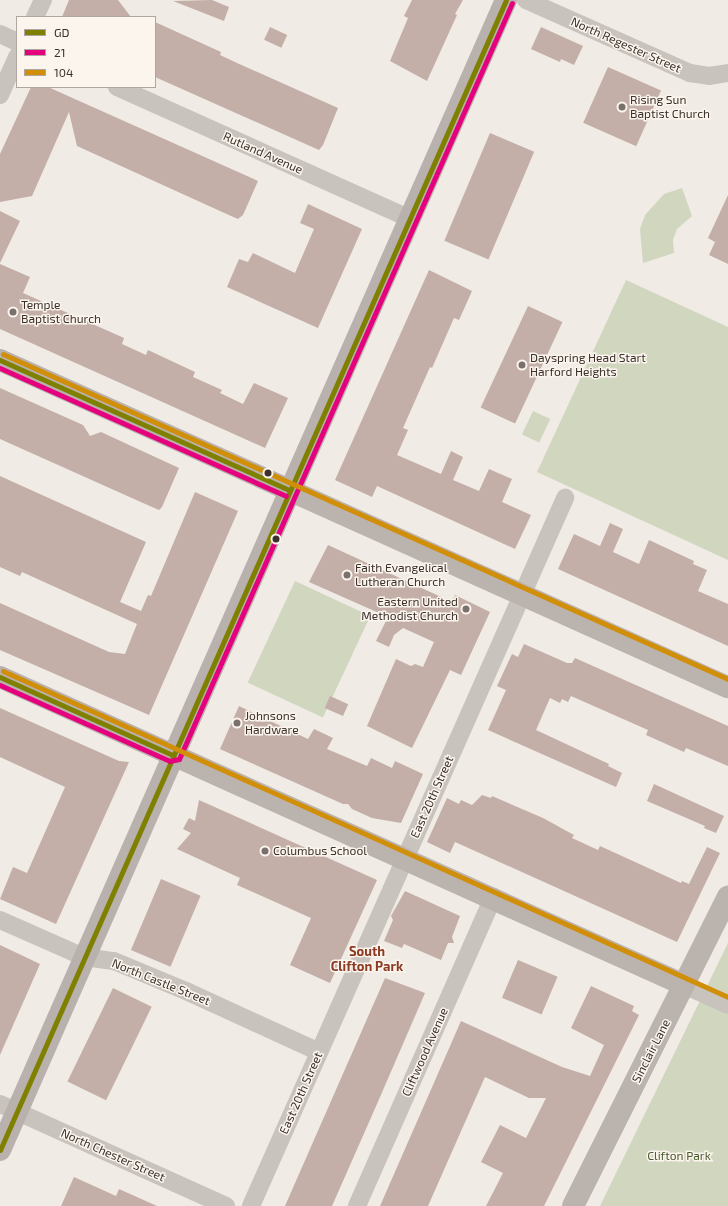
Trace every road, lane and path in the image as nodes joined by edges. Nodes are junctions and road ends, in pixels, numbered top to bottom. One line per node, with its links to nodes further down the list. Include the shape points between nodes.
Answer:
1 (42, 0): 4 (street)
2 (506, 0): 11 (main road)
3 (526, 0): 8 (street, North Regester Street, via 690,73 709,76)
4 (35, 16)
5 (0, 34): 6 (street)
6 (16, 42)
7 (16, 59): 10 (street)
8 (728, 73)
9 (119, 88): 11 (street, Rutland Avenue)
10 (0, 95)
11 (409, 218): 13 (main road)
12 (0, 360): 13 (main road)
13 (289, 490): 15 (main road); 18 (main road)
14 (565, 498): 15 (street, East 20th Street)
15 (522, 594): 17 (main road); 19 (street, East 20th Street)
16 (0, 678): 18 (main road)
17 (728, 687)
18 (172, 755): 19 (main road); 23 (main road)
19 (405, 858): 20 (main road); 26 (street, East 20th Street)
20 (493, 897): 24 (main road); 31 (street, Cliftwood Avenue)
21 (728, 897): 24 (main road, Sinclair Lane)
22 (0, 920): 23 (street, North Castle Street)
23 (84, 957): 26 (street, North Castle Street, via 114,961); 27 (main road)
24 (684, 985): 25 (street); 32 (main road, Sinclair Lane)
25 (728, 1005)
26 (319, 1052): 30 (street, East 20th Street)
27 (8, 1108): 28 (main road); 29 (street, North Chester Street)
28 (0, 1150)
29 (226, 1206)
30 (251, 1206)
31 (357, 1206)
32 (573, 1206)

